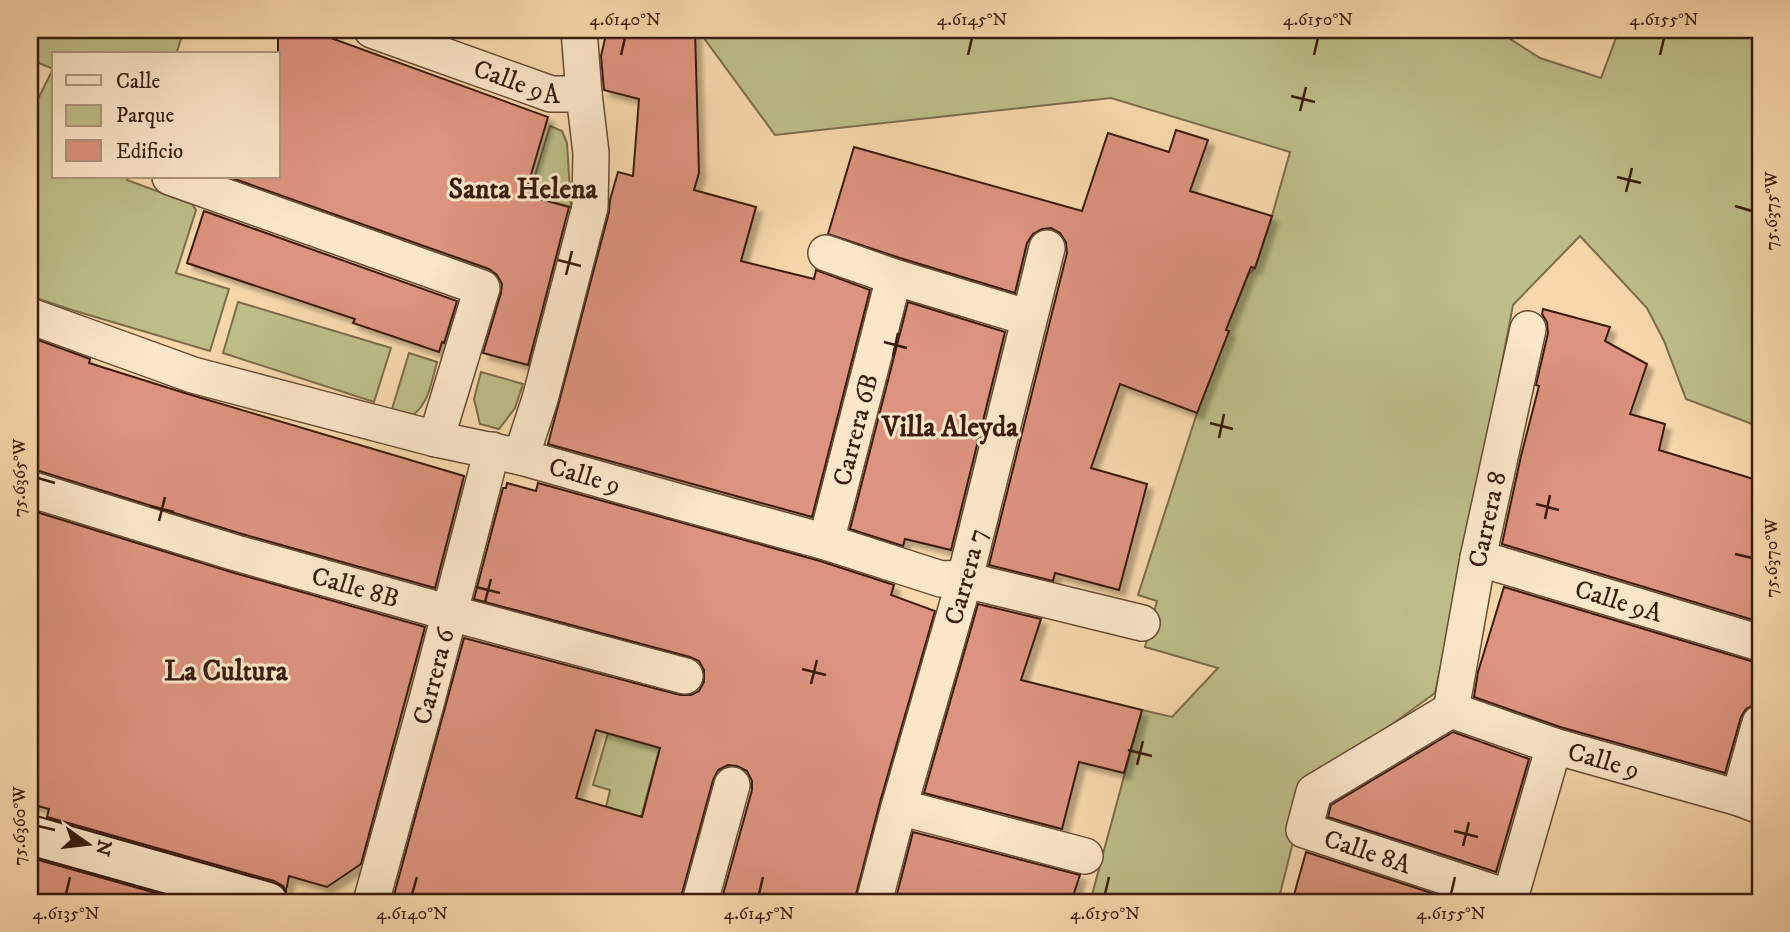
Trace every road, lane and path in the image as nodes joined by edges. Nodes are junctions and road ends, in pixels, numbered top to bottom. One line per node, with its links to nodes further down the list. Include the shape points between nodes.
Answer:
1 (372, 30): 3 (street, Calle 9A, via 551,94)
2 (579, 30): 3 (street, Carrera 6)
3 (584, 94): 12 (street, Carrera 6, via 591,153 590,207 540,399)
4 (173, 178): 11 (street, via 482,288)
5 (1047, 248): 9 (street, Carrera 7)
6 (826, 253): 7 (street)
7 (894, 277): 9 (street); 14 (street, Carrera 6B)
8 (30, 316): 11 (street, Calle 9, via 193,374)
9 (1030, 318): 16 (street, Carrera 7)
10 (1528, 329): 15 (street, Carrera 8)
11 (436, 439): 12 (street, Calle 9)
12 (507, 453): 14 (street, Calle 9); 17 (street, Carrera 6)
13 (30, 489): 17 (street, Calle 8B)
14 (826, 542): 16 (street, Calle 9, via 941,579)
15 (1478, 558): 19 (street, Calle 9A); 21 (street, Carrera 8)
16 (965, 578): 18 (street, Calle 9); 26 (street, Carrera 7)
17 (450, 613): 20 (street, Calle 8B); 30 (street, Carrera 6)
18 (1142, 624)
19 (1760, 643)
20 (685, 676)
21 (1451, 709): 23 (street, Calle 9); 23 (street, Calle 8A, via 1314,792 1304,830 1510,898)
22 (1760, 723): 25 (street)
23 (1554, 746): 25 (street, Calle 9)
24 (732, 785): 31 (street)
25 (1750, 802)
26 (899, 807): 28 (street); 32 (street, Carrera 7)
27 (30, 835): 29 (main road)
28 (1085, 856)
29 (268, 902)
30 (371, 902)
31 (700, 902)
32 (874, 902)

